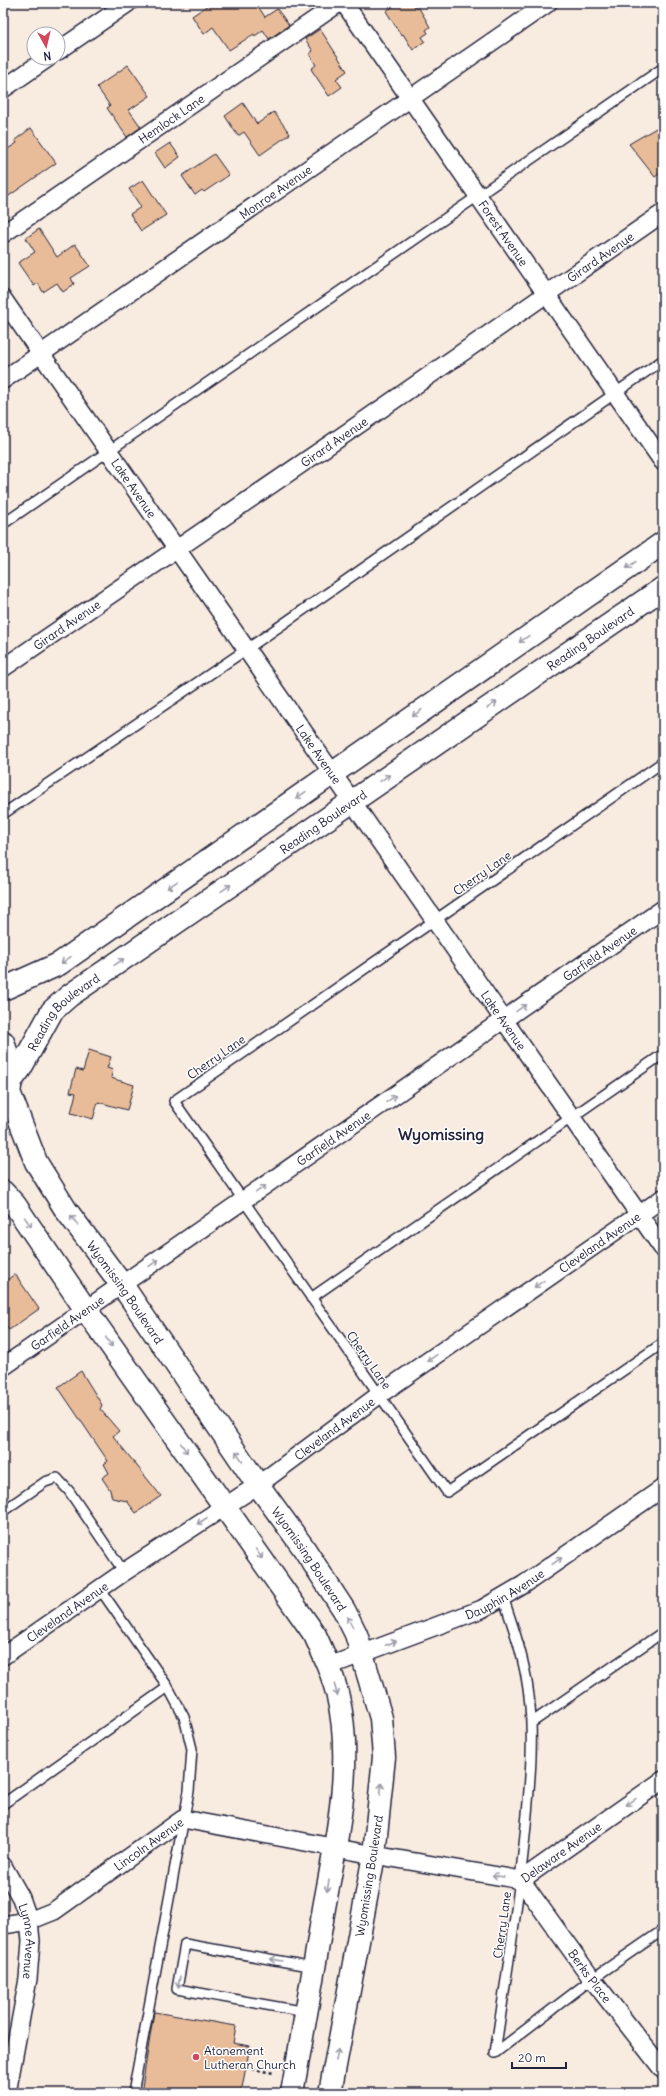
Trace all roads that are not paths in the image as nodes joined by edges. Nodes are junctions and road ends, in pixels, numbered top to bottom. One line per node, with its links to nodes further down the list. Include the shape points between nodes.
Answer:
1 (128, 3): 5 (street)
2 (339, 3): 12 (street, Hemlock Lane)
3 (344, 3): 9 (street, Forest Avenue)
4 (548, 3): 9 (street, Monroe Avenue)
5 (66, 46)
6 (36, 66): 8 (street)
7 (663, 68): 10 (lane)
8 (3, 89)
9 (411, 98): 10 (street, Forest Avenue); 15 (street, Monroe Avenue)
10 (479, 196): 13 (street, Forest Avenue); 19 (lane)
11 (663, 213): 13 (street, Girard Avenue)
12 (3, 234)
13 (546, 294): 18 (street, Forest Avenue); 23 (street, Girard Avenue)
14 (3, 299): 15 (street, Lake Avenue)
15 (41, 353): 17 (street, Monroe Avenue); 19 (street, Lake Avenue)
16 (663, 360): 18 (lane)
17 (3, 380)
18 (616, 392): 20 (street, Forest Avenue); 25 (lane)
19 (109, 451): 21 (lane); 23 (street, Lake Avenue)
20 (663, 462)
21 (3, 524)
22 (663, 543): 28 (main road, one-way to 28)
23 (176, 549): 25 (street, Lake Avenue); 26 (street, Girard Avenue)
24 (663, 588): 29 (main road, Reading Boulevard, one-way to 24)
25 (246, 649): 28 (street, Lake Avenue); 30 (lane)
26 (3, 668)
27 (663, 762): 32 (lane, Cherry Lane)
28 (333, 772): 29 (street, Lake Avenue); 33 (main road, one-way to 33, via 60,964)
29 (353, 800): 32 (street, Lake Avenue); 37 (main road, Reading Boulevard, one-way to 29, via 52,1011 69,996)
30 (3, 814)
31 (663, 908): 34 (street, Garfield Avenue, one-way to 31)
32 (434, 920): 34 (street, Lake Avenue); 41 (lane, Cherry Lane, via 174,1101)
33 (3, 989)
34 (504, 1020): 38 (street, Lake Avenue); 41 (street, Garfield Avenue, one-way to 34)
35 (3, 1042): 37 (main road, Wyomissing Boulevard, via 10,1058)
36 (663, 1054): 38 (lane)
37 (8, 1093): 44 (main road, Wyomissing Boulevard, one-way to 37, via 66,1210 36,1162)
38 (572, 1117): 42 (street, Lake Avenue); 45 (lane)
39 (3, 1192): 46 (main road, one-way to 46, via 20,1211)
40 (663, 1198): 42 (street, Cleveland Avenue)
41 (244, 1201): 44 (street, Garfield Avenue, one-way to 41); 45 (lane, Cherry Lane)
42 (639, 1215): 43 (street, Lake Avenue); 49 (street, Cleveland Avenue, one-way to 49)
43 (663, 1249)
44 (122, 1285): 46 (street, Garfield Avenue); 50 (main road, Wyomissing Boulevard, one-way to 44)
45 (311, 1298): 49 (lane, Cherry Lane)
46 (86, 1310): 48 (street, Garfield Avenue); 52 (main road, one-way to 52)
47 (663, 1343): 49 (lane, Cherry Lane, via 447,1492)
48 (3, 1367)
49 (379, 1395): 50 (street, Cleveland Avenue)
50 (258, 1484): 52 (street, Cleveland Avenue); 58 (main road, Wyomissing Boulevard, one-way to 50, via 356,1634 344,1610)
51 (663, 1488): 56 (street, Dauphin Avenue, one-way to 51)
52 (225, 1506): 54 (street, Cleveland Avenue, one-way to 54); 60 (main road, one-way to 60, via 315,1635)
53 (3, 1511): 54 (lane, via 45,1482 57,1478 69,1491)
54 (124, 1572): 55 (street, Cleveland Avenue)
55 (100, 1589): 59 (street, Cleveland Avenue); 61 (lane)
56 (503, 1597): 58 (street, Dauphin Avenue, one-way to 56, via 482,1608); 62 (lane, Cherry Lane, via 520,1648)
57 (663, 1632): 62 (lane)
58 (362, 1654): 60 (street, Dauphin Avenue); 67 (main road, Wyomissing Boulevard, one-way to 58, via 384,1757 381,1718)
59 (3, 1656)
60 (329, 1666): 66 (main road, one-way to 66, via 338,1698 343,1757 342,1800)
61 (168, 1687): 64 (lane); 65 (lane, via 184,1717 192,1749 189,1790)
62 (531, 1723): 69 (lane, Cherry Lane, via 532,1758)
63 (663, 1780): 69 (street, Delaware Avenue, one-way to 69)
64 (3, 1804)
65 (183, 1819): 66 (street, Lincoln Avenue); 70 (street, Lincoln Avenue, via 54,1911); 79 (lane)
66 (335, 1848): 67 (street, Lincoln Avenue); 73 (main road, one-way to 73)
67 (374, 1856): 69 (street, Delaware Avenue, one-way to 67); 81 (main road, Wyomissing Boulevard, one-way to 67)
68 (3, 1866): 70 (street, Lynne Avenue, via 21,1898)
69 (521, 1880): 74 (street, Berks Place); 74 (lane, Cherry Lane, via 495,2053)
70 (29, 1921): 71 (street, Lincoln Avenue); 76 (street, Lynne Avenue, via 31,1941 28,1979)
71 (3, 1925)
72 (663, 1930): 74 (lane, Cherry Lane)
73 (314, 1967): 75 (main road); 75 (lane, one-way to 75, via 186,1944 177,1989)
74 (592, 1978): 77 (street, Berks Place)
75 (306, 2012): 80 (main road)
76 (10, 2044): 78 (street, Lynne Avenue)
77 (663, 2070)
78 (7, 2093)
79 (133, 2093)
80 (292, 2093)
81 (330, 2093)

